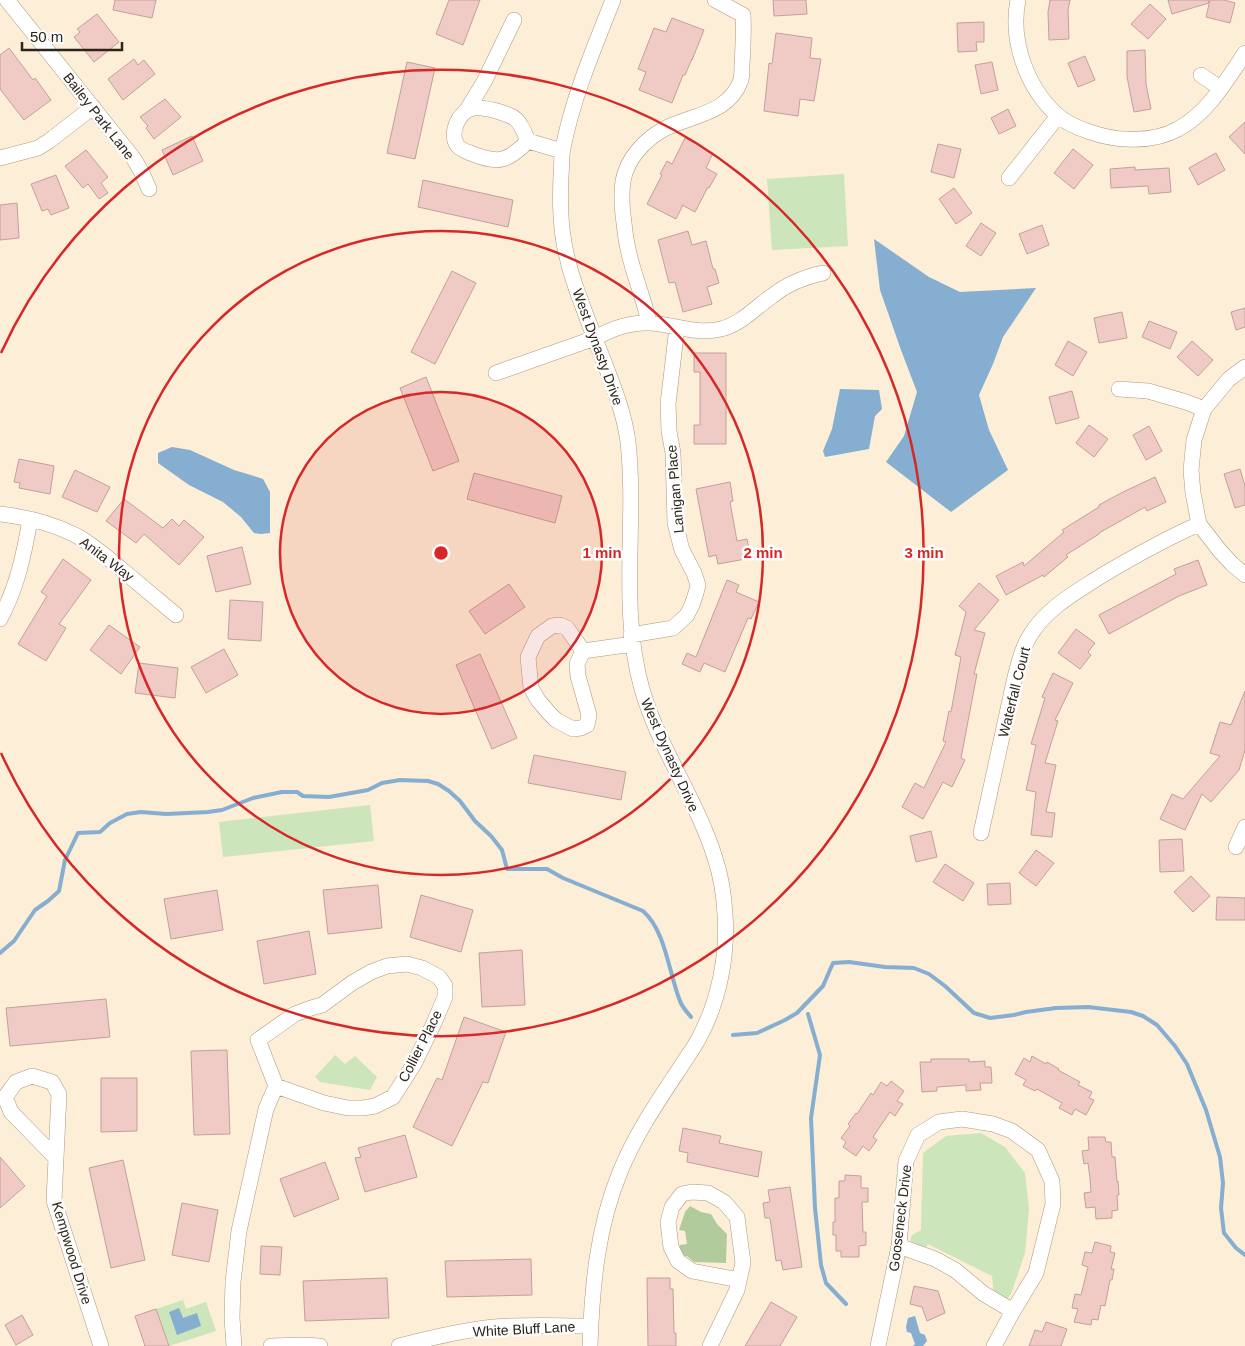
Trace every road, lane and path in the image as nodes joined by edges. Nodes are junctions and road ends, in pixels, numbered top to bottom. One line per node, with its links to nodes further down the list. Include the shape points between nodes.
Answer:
1 (7, 0): 9 (street, Bailey Park Lane)
2 (613, 0): 13 (street, West Dynasty Drive, via 578,95)
3 (715, 0): 18 (street, via 743,15 741,79 733,95 721,106 664,129 647,140 633,156 623,182 622,210 628,250)
4 (1018, 0): 11 (street, via 1016,24 1020,54 1035,88)
5 (514, 20): 10 (street)
6 (1245, 53): 8 (street)
7 (1200, 75): 8 (street)
8 (1220, 88): 11 (street, via 1203,111 1189,123 1164,136 1137,140 1108,137)
9 (93, 107): 14 (street, via 38,148); 16 (street, Bailey Park Lane, via 134,159)
10 (468, 110): 12 (street, via 484,108 512,116 522,125); 12 (street, via 461,115 453,136 457,146 463,150 497,161 516,153)
11 (1058, 116): 15 (street)
12 (528, 141): 13 (street)
13 (562, 151): 20 (street, West Dynasty Drive, via 562,237 574,283)
14 (0, 158)
15 (1008, 178)
16 (149, 189)
17 (823, 273): 19 (street, via 784,288 732,326 708,330)
18 (649, 323): 19 (street); 20 (street, via 609,330)
19 (677, 328): 31 (street, Lanigan Place, via 668,404 674,453 675,523 682,550 698,585 687,615 673,628)
20 (595, 338): 22 (street); 31 (street, West Dynasty Drive, via 624,419 630,463)
21 (1245, 367): 24 (street, via 1229,379)
22 (496, 373)
23 (1119, 389): 24 (street, via 1148,391)
24 (1204, 410): 27 (street, via 1194,440 1191,470)
25 (0, 514): 26 (street, Anita Way)
26 (30, 520): 29 (street, Anita Way, via 61,529 91,545); 30 (street, via 25,553)
27 (1199, 524): 28 (street); 34 (street, Waterfall Court, via 1145,550 1061,602 1048,612 1030,635 1015,677)
28 (1245, 575)
29 (176, 615)
30 (0, 619)
31 (632, 640): 32 (street, Lanigan Place); 41 (street, West Dynasty Drive, via 648,710 715,856 726,938 717,992 699,1038 642,1126 620,1172 604,1222 594,1274)
32 (583, 652): 32 (street, via 567,628 560,625 552,626 538,636 528,657 531,688 538,700 556,720 573,729 587,725 589,715 576,664)
33 (1245, 827): 35 (street)
34 (981, 833)
35 (1236, 847)
36 (276, 1086): 36 (street, Collier Place, via 348,1108 375,1106 393,1097 414,1064 445,997 439,977 407,964 387,966 352,983 322,1005 295,1014 258,1040); 43 (street, via 266,1109 239,1231 233,1282)
37 (56, 1158): 37 (street, Kempwood Drive, via 59,1094 52,1082 32,1076 16,1082 5,1097 11,1112); 42 (street, Kempwood Drive, via 54,1201)
38 (899, 1246): 40 (street, via 955,1270 984,1294); 40 (street, Gooseneck Drive, via 906,1161 918,1135 939,1122 962,1119 1012,1131 1038,1150 1052,1181 1053,1204 1036,1273); 49 (street, Gooseneck Drive)
39 (739, 1280): 39 (street, via 743,1263 737,1217 724,1202 708,1193 682,1194 672,1207 668,1222 678,1261 692,1270); 48 (street)
40 (1013, 1311): 50 (street, Gooseneck Drive)
41 (591, 1326): 46 (street, White Bluff Lane, via 493,1327); 47 (street, West Dynasty Drive)
42 (101, 1346)
43 (234, 1346)
44 (271, 1346): 45 (street)
45 (320, 1346)
46 (399, 1346)
47 (590, 1346)
48 (710, 1346)
49 (878, 1346)
50 (994, 1346)

